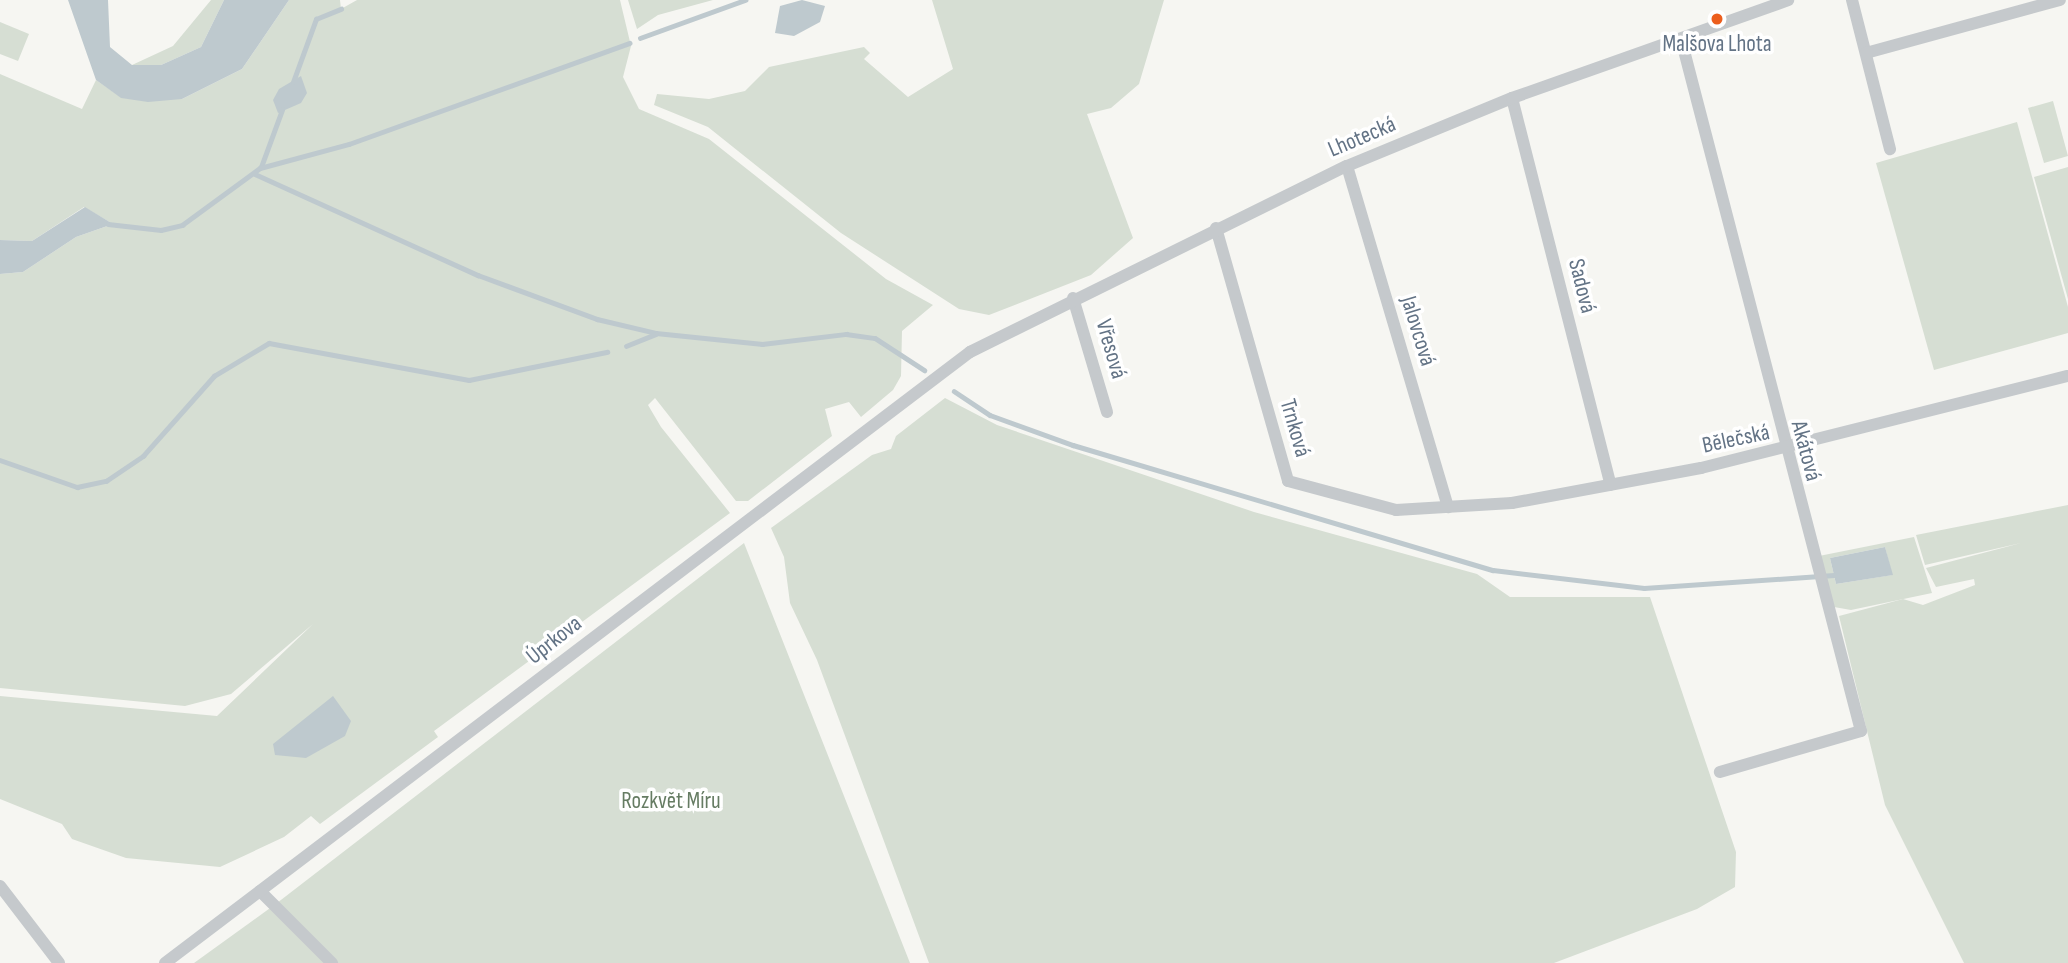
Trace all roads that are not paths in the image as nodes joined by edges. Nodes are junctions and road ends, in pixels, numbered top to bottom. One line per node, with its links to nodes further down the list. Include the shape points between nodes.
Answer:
1 (1788, 0): 4 (street, Lhotecká)
2 (1852, 0): 5 (street)
3 (2060, 0): 5 (street)
4 (1681, 39): 6 (street, Lhotecká); 14 (street, Akátová)
5 (1866, 53): 7 (street)
6 (1512, 98): 8 (street, Lhotecká); 15 (street, Sadová)
7 (1890, 149)
8 (1347, 166): 9 (street, Lhotecká); 16 (street, Jalovcová)
9 (1216, 228): 10 (street, Lhotecká); 16 (street, Trnková, via 1288,481 1396,510)
10 (1073, 298): 11 (street, Lhotecká); 13 (street, Vřesová)
11 (970, 352): 19 (street, Úprkova)
12 (2068, 376): 14 (street, Bělečská)
13 (1107, 412)
14 (1784, 450): 15 (street, Bělečská); 17 (street, Akátová, via 1861,731)
15 (1611, 485): 16 (street, Bělečská)
16 (1448, 507)
17 (1720, 772)
18 (0, 886): 20 (street)
19 (260, 891): 21 (street, Úprkova); 22 (street)
20 (59, 963)
21 (165, 963)
22 (332, 963)

